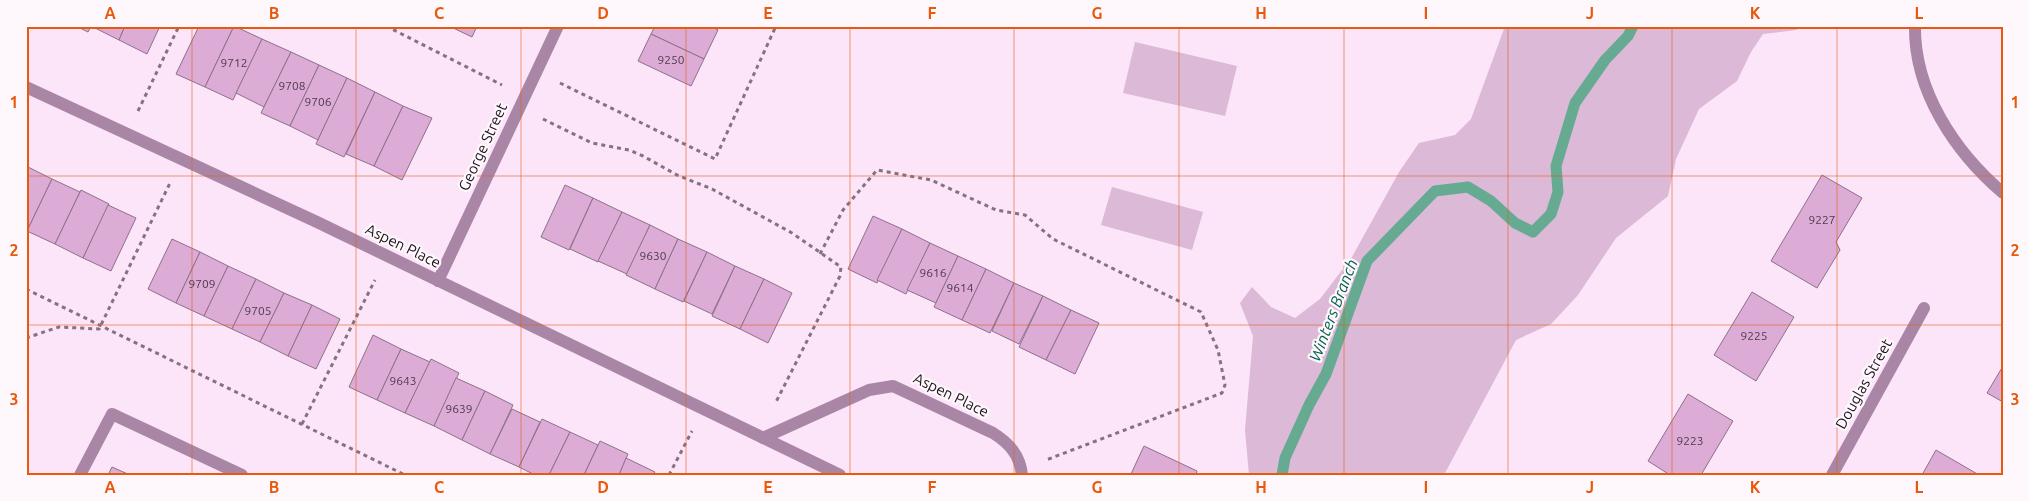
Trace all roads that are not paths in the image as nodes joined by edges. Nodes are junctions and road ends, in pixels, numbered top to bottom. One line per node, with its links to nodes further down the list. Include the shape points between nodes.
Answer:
1 (558, 26): 5 (street, George Street)
2 (1915, 26): 4 (street, via 1924,78 1940,119 1957,146)
3 (26, 87): 5 (street, Aspen Place)
4 (2003, 193)
5 (438, 281): 7 (street, Aspen Place)
6 (1924, 308): 12 (street, Douglas Street)
7 (761, 437): 8 (street, Aspen Place, via 869,390 893,386 999,436 1015,453); 11 (street, Aspen Place)
8 (1021, 472)
9 (80, 475): 10 (street, via 112,414)
10 (242, 475)
11 (840, 475)
12 (1832, 475)

